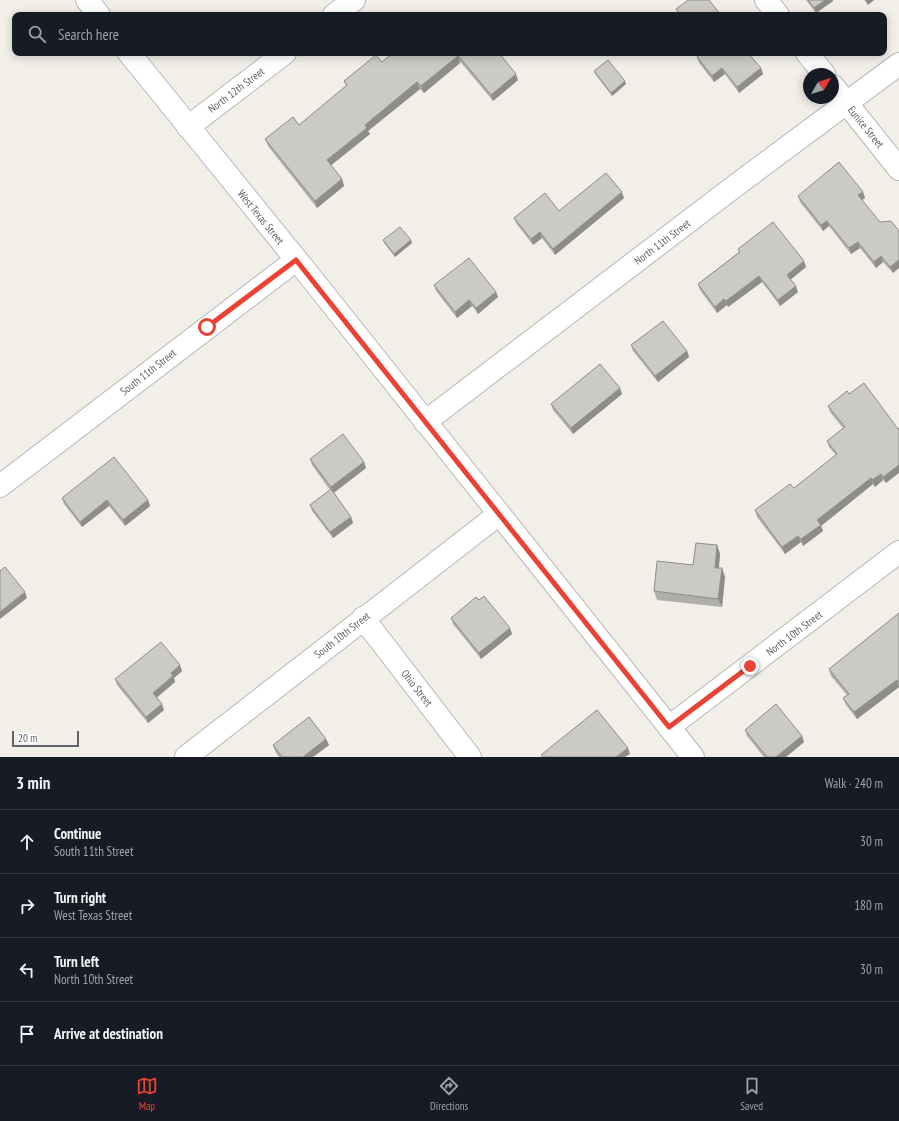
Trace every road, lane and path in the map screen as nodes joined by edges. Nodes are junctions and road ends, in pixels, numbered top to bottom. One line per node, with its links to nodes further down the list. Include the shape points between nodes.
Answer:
1 (87, 0): 4 (street)
2 (354, 0): 5 (street)
3 (766, 0): 6 (street)
4 (97, 12)
5 (338, 12)
6 (776, 12)
7 (131, 56): 14 (street, West Texas Street)
8 (281, 56): 14 (street, North 12th Street)
9 (809, 56): 11 (street)
10 (899, 64): 13 (street, North 11th Street)
11 (819, 68)
12 (839, 94): 13 (street, Eunice Street)
13 (847, 104): 15 (street, Eunice Street); 17 (street, North 11th Street)
14 (188, 127): 16 (street, West Texas Street)
15 (899, 169)
16 (296, 260): 17 (street, West Texas Street); 18 (street, South 11th Street)
17 (425, 422): 19 (street, West Texas Street)
18 (0, 486)
19 (499, 514): 21 (street, South 10th Street); 22 (street, West Texas Street)
20 (899, 552): 22 (street, North 10th Street)
21 (363, 618): 23 (street, South 10th Street); 24 (street, Ohio Street)
22 (669, 727): 25 (street, West Texas Street)
23 (186, 757)
24 (470, 757)
25 (694, 757)

